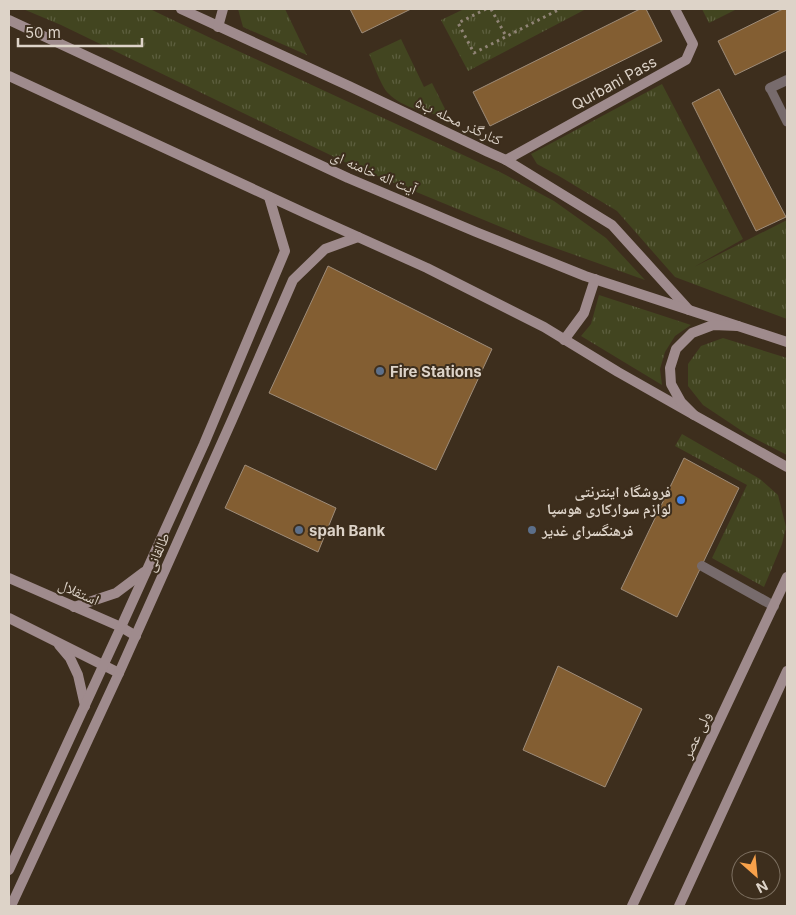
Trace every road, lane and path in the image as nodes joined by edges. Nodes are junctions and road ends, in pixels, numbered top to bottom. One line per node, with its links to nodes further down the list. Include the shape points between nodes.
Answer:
1 (181, 9): 8 (main road, کنارگذر محله ب۵)
2 (223, 9): 8 (main road)
3 (486, 9): 9 (path, via 458,23 474,53)
4 (491, 9): 9 (path)
5 (560, 9): 9 (path)
6 (675, 9): 14 (main road, Qurbani Pass, via 693,44 686,60)
7 (9, 20): 17 (main road, آیت اله خامنه ای, via 348,178)
8 (218, 27): 14 (main road, کنارگذر محله ب۵)
9 (506, 36)
10 (9, 76): 15 (main road)
11 (787, 80): 12 (street)
12 (770, 88): 13 (lane)
13 (787, 122)
14 (506, 160): 18 (main road, کنارگذر محله ب۵, via 612,224)
15 (269, 197): 16 (main road); 25 (main road, طالقانی, via 285,252)
16 (358, 237): 20 (main road, via 426,268); 32 (main road, طالقانی, via 325,250 292,280)
17 (595, 279): 18 (main road, آیت اله خامنه ای); 20 (main road, via 584,313)
18 (690, 310): 19 (main road, آیت اله خامنه ای)
19 (738, 326): 21 (main road, آیت اله خامنه ای); 22 (main road, via 713,325 692,333 676,349 670,368 671,384 681,402)
20 (564, 340): 22 (main road)
21 (787, 342)
22 (694, 415): 23 (main road)
23 (787, 468)
24 (702, 566): 28 (street)
25 (147, 570): 29 (main road, via 116,593); 31 (main road, طالقانی)
26 (787, 577): 28 (main road, ولی عصر)
27 (9, 578): 29 (main road, استقلال)
28 (774, 606): 40 (main road, ولی عصر)
29 (74, 607): 31 (main road, استقلال)
30 (9, 618): 33 (main road)
31 (121, 627): 32 (main road, استقلال); 34 (main road, طالقانی)
32 (136, 636): 36 (main road, طالقانی)
33 (57, 643): 34 (main road); 37 (main road, via 70,658 78,675)
34 (103, 666): 36 (main road); 37 (main road, طالقانی)
35 (787, 671): 41 (main road)
36 (119, 673): 39 (main road, طالقانی)
37 (84, 706): 38 (main road, طالقانی)
38 (9, 870)
39 (11, 906)
40 (632, 906)
41 (679, 906)

